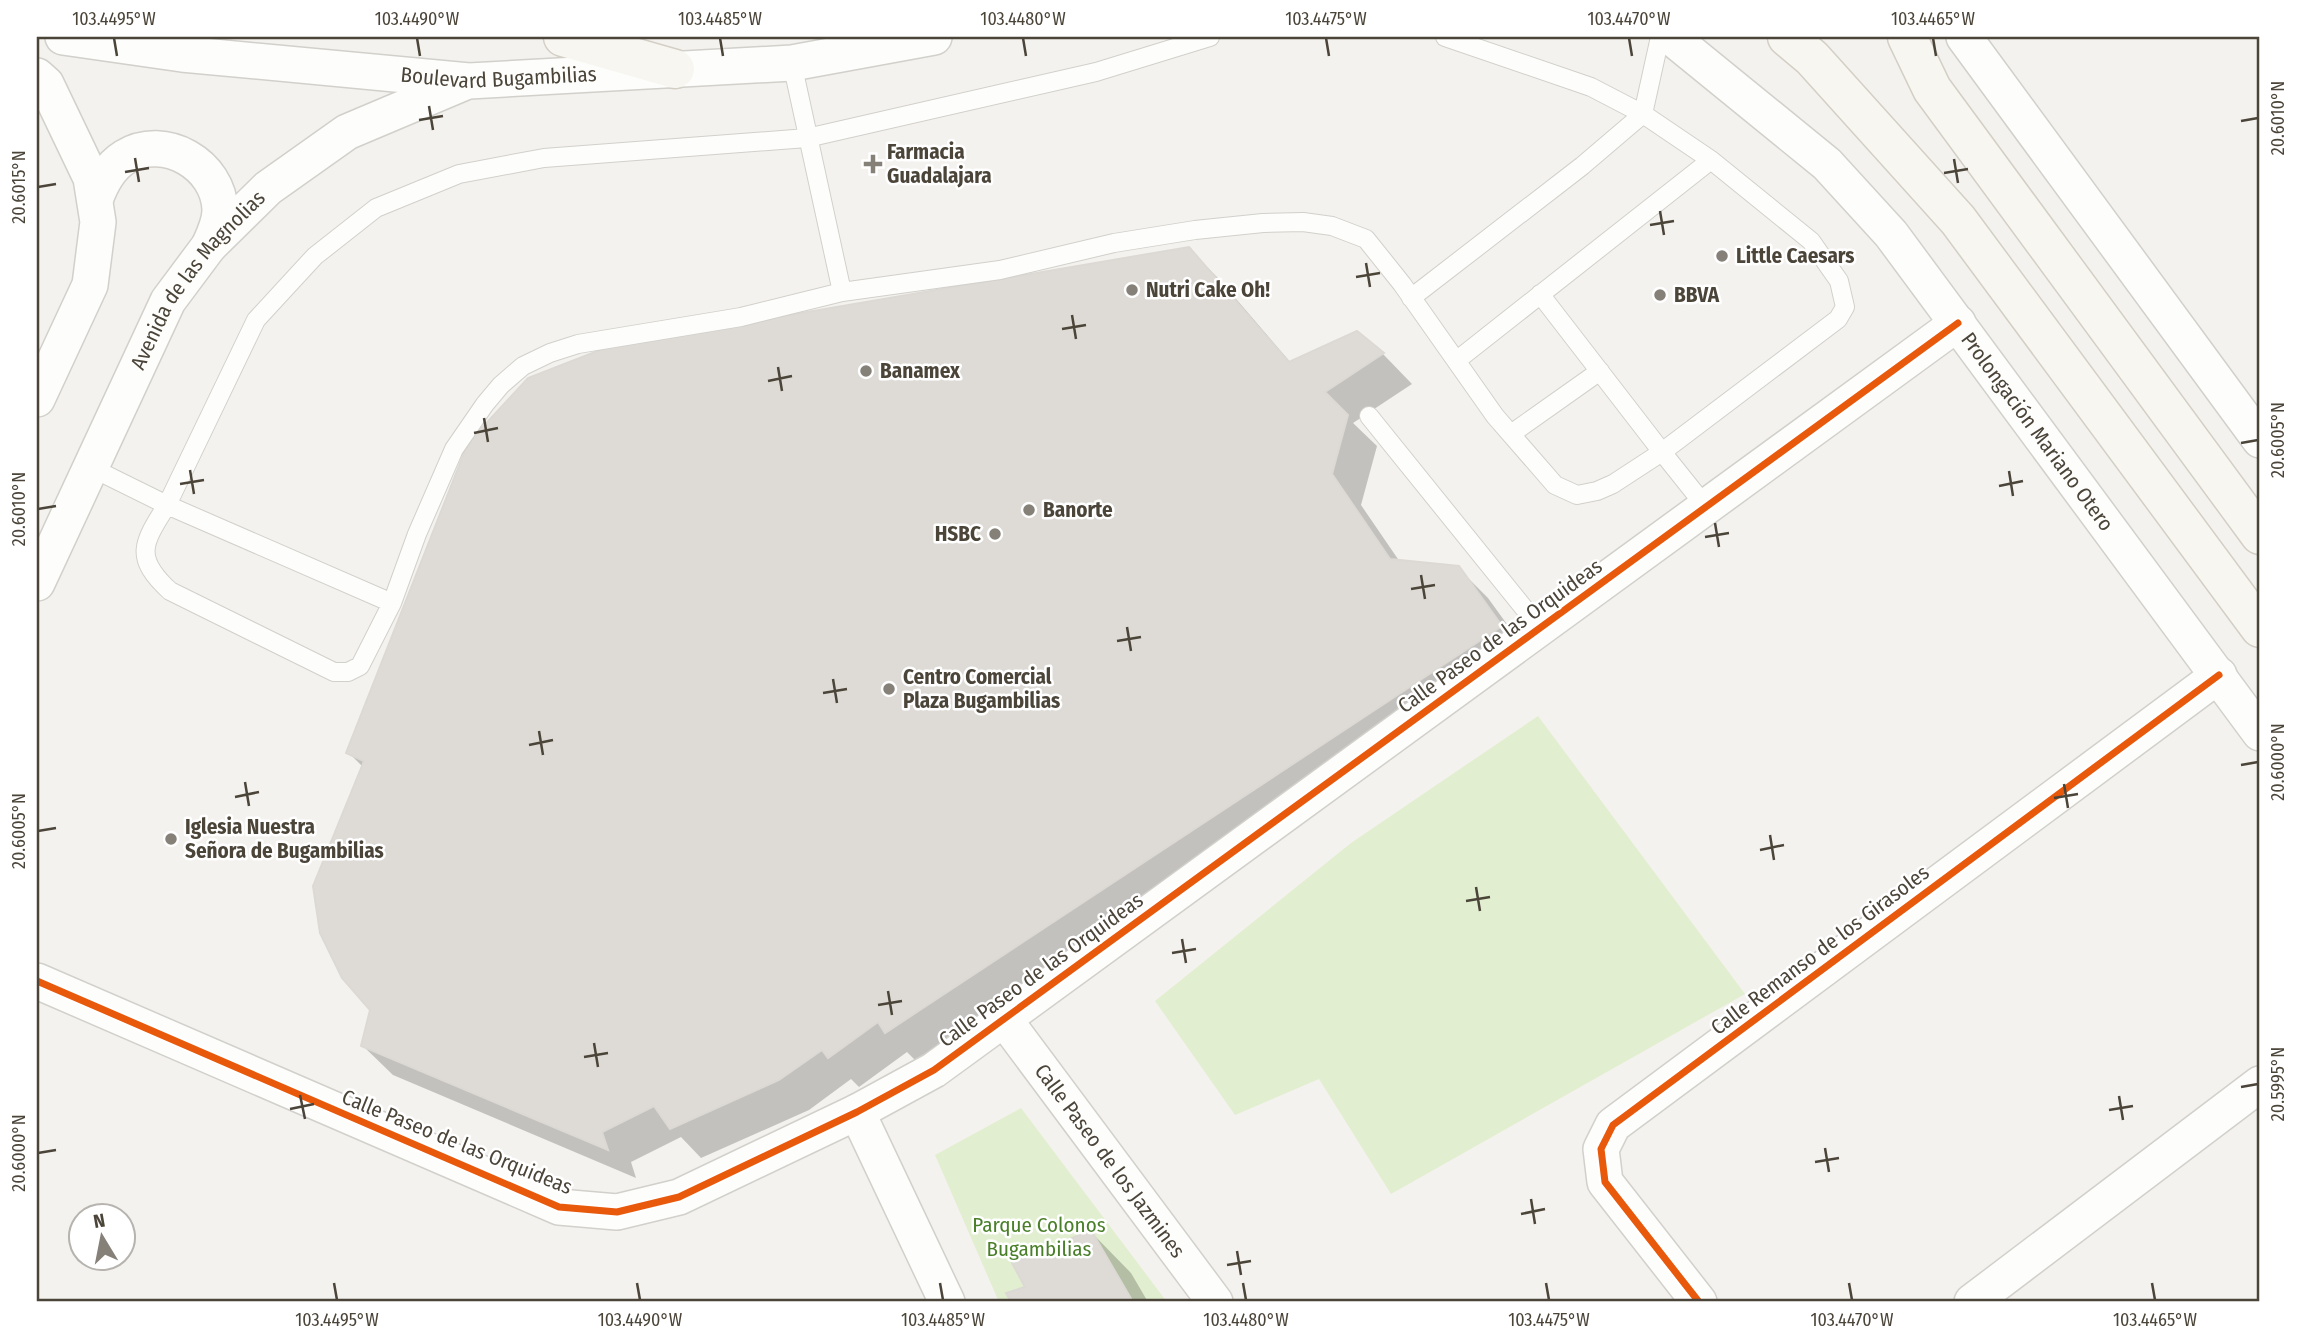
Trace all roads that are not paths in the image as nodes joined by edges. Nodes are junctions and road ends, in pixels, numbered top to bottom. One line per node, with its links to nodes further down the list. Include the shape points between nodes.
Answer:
1 (63, 37): 14 (street, Boulevard Bugambilias, via 182,54)
2 (563, 37): 12 (street)
3 (934, 37): 11 (street, Boulevard Bugambilias)
4 (1210, 37): 16 (lane, via 1096,72)
5 (1445, 37): 15 (lane, via 1591,87)
6 (1660, 37): 15 (lane)
7 (1671, 37): 23 (street, Prolongación Mariano Otero, via 1827,164 1891,234)
8 (1787, 37): 38 (street, via 1812,58 1958,220)
9 (1907, 37): 34 (street, via 1932,89)
10 (1964, 37): 29 (street)
11 (792, 63): 12 (street, Boulevard Bugambilias); 16 (lane)
12 (675, 69): 14 (street, Boulevard Bugambilias)
13 (37, 76): 18 (street, via 67,124 91,177)
14 (469, 81): 19 (street, Avenida de las Magnolias, via 347,132 268,188)
15 (1643, 114): 17 (lane); 22 (lane)
16 (807, 138): 20 (lane); 32 (lane, via 544,158 458,174 376,208 315,256 256,320)
17 (1711, 160): 21 (lane); 30 (lane, via 1811,241 1839,281 1845,307 1828,327)
18 (95, 200): 19 (street, via 106,176 126,157 143,150 179,153 209,176 217,192 220,211); 26 (street, via 98,222 90,285)
19 (209, 246): 31 (street, Avenida de las Magnolias, via 167,301)
20 (842, 292): 22 (lane, via 1000,270 1114,243 1195,230 1303,222 1332,226 1366,239); 36 (lane, via 741,317 578,344 523,366 485,404 454,449)
21 (1540, 294): 24 (lane); 25 (lane)
22 (1411, 298): 24 (lane)
23 (1958, 323): 33 (street, Calle Paseo de las Orquideas); 39 (street, Prolongación Mariano Otero)
24 (1456, 360): 28 (lane)
25 (1600, 371): 28 (lane); 30 (lane)
26 (37, 399)
27 (1369, 416): 37 (lane)
28 (1511, 434): 30 (lane, via 1555,485 1577,495 1613,484)
29 (2260, 440)
30 (1662, 452): 33 (lane)
31 (90, 467): 32 (lane); 35 (street, Avenida de las Magnolias)
32 (167, 505): 36 (lane); 36 (lane, via 145,544 150,566 170,591 334,672 348,673 360,666)
33 (1706, 507): 37 (street, Calle Paseo de las Orquideas)
34 (2260, 535)
35 (37, 583)
36 (393, 603)
37 (1540, 628): 42 (street, Calle Paseo de las Orquideas)
38 (2260, 628)
39 (2219, 675): 40 (street, Prolongación Mariano Otero); 47 (street, Calle Remanso de los Girasoles, via 1613,1125 1601,1149 1605,1182)
40 (2260, 733)
41 (37, 981): 44 (street, Calle Paseo de las Orquideas, via 559,1208 617,1212 679,1197)
42 (1004, 1019): 44 (street, Calle Paseo de las Orquideas, via 934,1070); 46 (street, Calle Paseo de los Jazmines)
43 (2260, 1084): 48 (street)
44 (858, 1112): 45 (street)
45 (947, 1302)
46 (1215, 1302)
47 (1699, 1302)
48 (1972, 1302)

